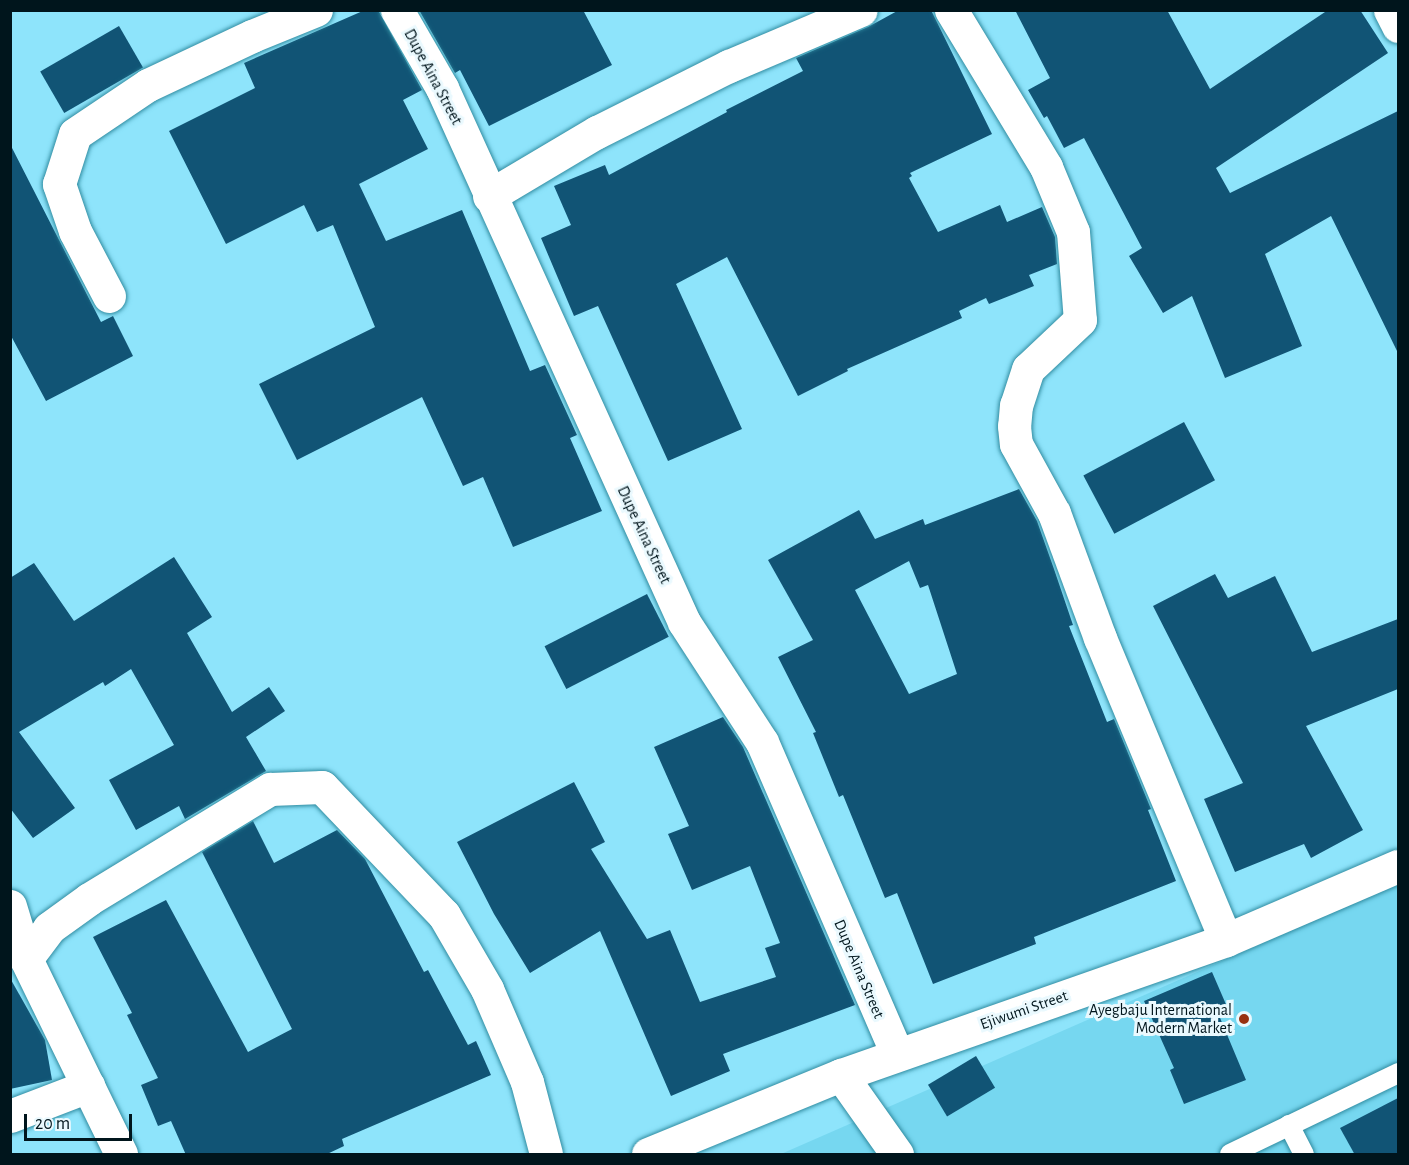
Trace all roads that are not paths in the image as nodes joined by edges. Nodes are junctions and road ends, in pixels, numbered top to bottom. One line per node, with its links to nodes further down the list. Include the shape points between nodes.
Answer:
1 (316, 10): 8 (street, via 148,85 75,134 59,184 75,231)
2 (397, 10): 7 (street, Dupe Aina Street, via 442,87)
3 (861, 10): 7 (street, via 729,66 597,132)
4 (951, 10): 11 (street, via 1046,167 1073,232 1080,320 1028,369 1016,405 1016,444 1054,513 1100,638)
5 (1390, 10): 6 (street)
6 (1398, 26)
7 (489, 196): 13 (street, Dupe Aina Street, via 684,622 762,742)
8 (109, 296)
9 (1398, 866): 11 (street, Ejiwumi Street)
10 (10, 906): 12 (street)
11 (1226, 940): 13 (street, Ejiwumi Street)
12 (26, 959): 16 (street); 20 (street, via 49,928 89,899 270,789 322,787 444,915 488,989 523,1071)
13 (897, 1054): 15 (street, Ejiwumi Street)
14 (1398, 1073): 18 (lane)
15 (841, 1075): 21 (street, Ejiwumi Street); 22 (street)
16 (88, 1086): 17 (street); 19 (street)
17 (10, 1116)
18 (1289, 1125): 23 (lane); 24 (lane)
19 (121, 1155)
20 (546, 1155)
21 (648, 1155)
22 (897, 1155)
23 (1230, 1155)
24 (1305, 1155)

